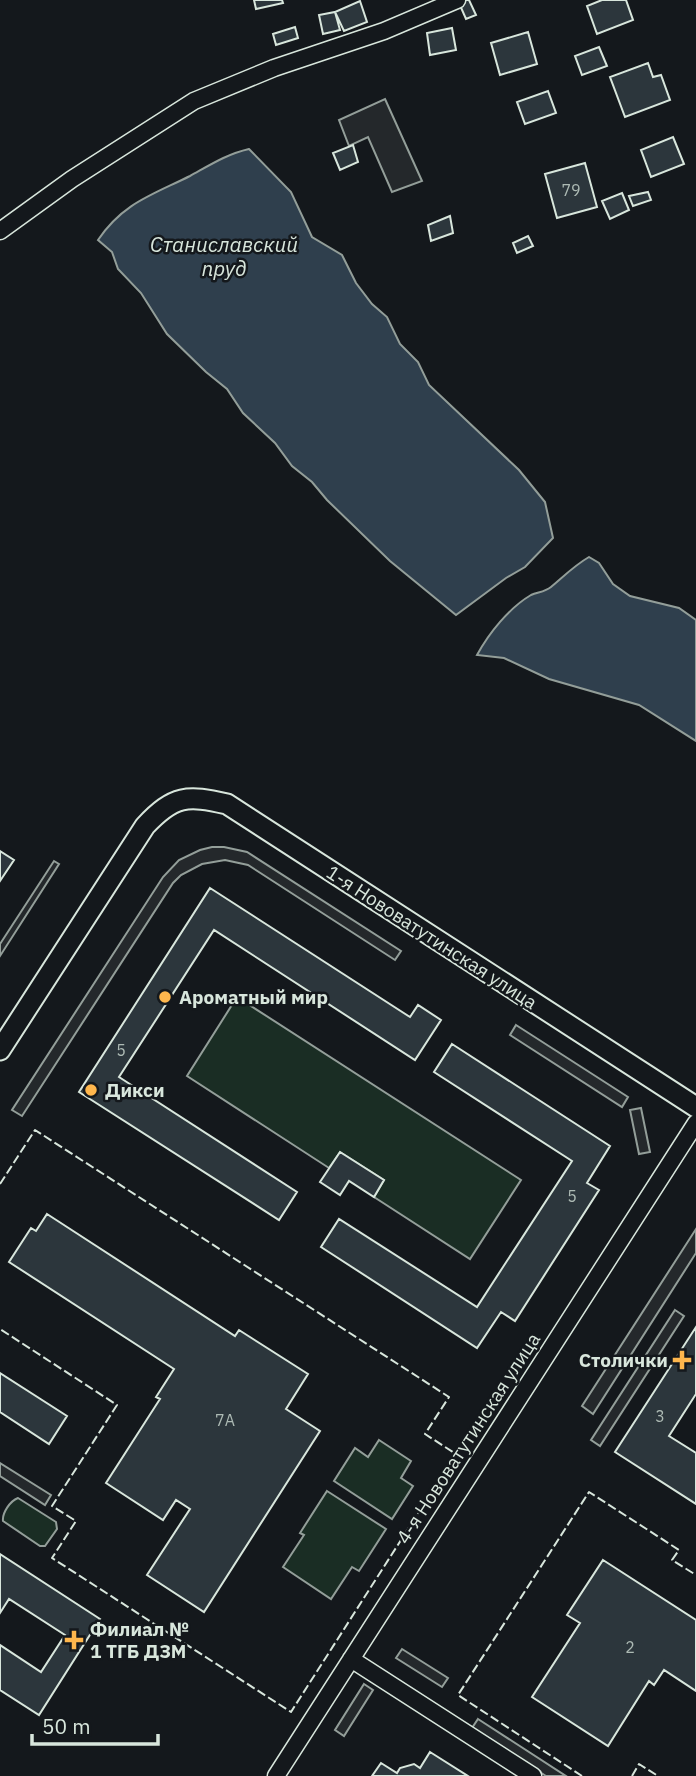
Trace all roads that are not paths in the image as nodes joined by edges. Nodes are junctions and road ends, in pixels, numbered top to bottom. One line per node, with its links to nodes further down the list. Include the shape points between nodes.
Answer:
1 (457, 0): 2 (street, via 194,101)
2 (0, 230)
3 (0, 1050): 4 (street, 1-я Нововатутинская улица, via 145,826 160,809 196,797 227,804)
4 (696, 1107)
5 (696, 1123): 6 (street, 4-я Нововатутинская улица)
6 (351, 1659): 7 (street, 4-я Нововатутинская улица); 8 (street)
7 (276, 1776)
8 (533, 1776)

